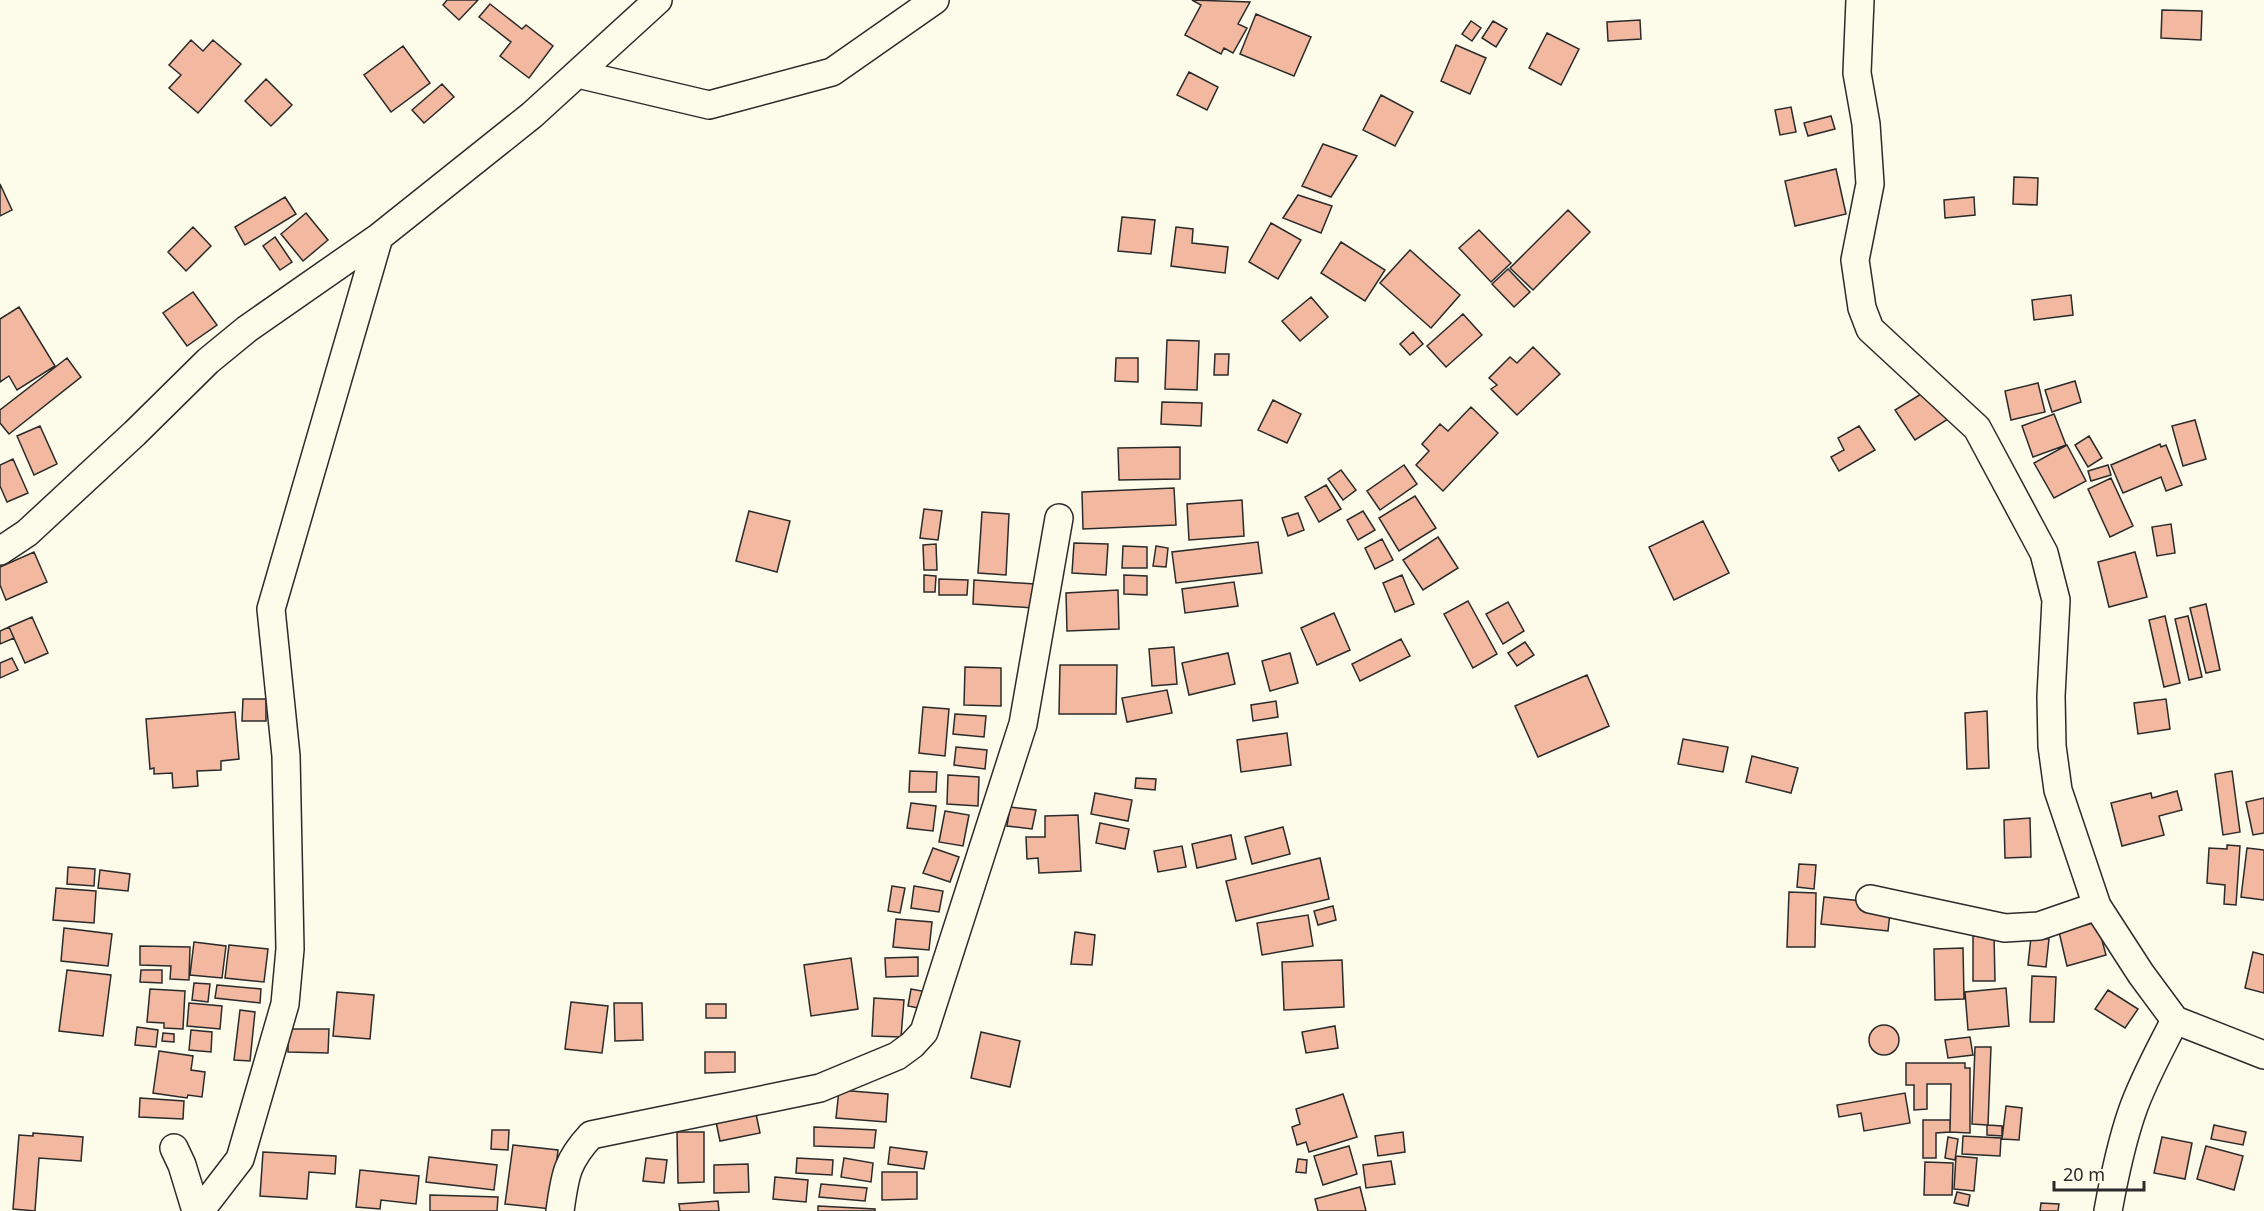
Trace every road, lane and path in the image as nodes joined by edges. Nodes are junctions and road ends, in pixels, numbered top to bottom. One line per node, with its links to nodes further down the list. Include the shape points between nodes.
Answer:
1 (658, 0): 4 (street)
2 (935, 0): 4 (street, via 832,72 709,105)
3 (1860, 0): 9 (street, via 1857,73 1866,124 1870,184 1855,260 1862,308 1870,329 1977,428 2043,553 2056,600 2051,696 2058,790)
4 (578, 74): 5 (street)
5 (378, 237): 7 (street, via 208,361 27,533); 13 (street, via 271,609 286,756 290,949 285,1004 240,1159)
6 (1059, 518): 14 (street, via 1023,724 924,1032 897,1056 820,1088 591,1135 576,1151 566,1172)
7 (0, 551)
8 (1870, 899): 9 (street, via 2005,928 2039,926)
9 (2097, 906): 10 (street)
10 (2175, 1020): 11 (street); 15 (street, via 2132,1112)
11 (2264, 1055)
12 (174, 1148): 13 (street)
13 (198, 1211)
14 (560, 1211)
15 (2108, 1211)

